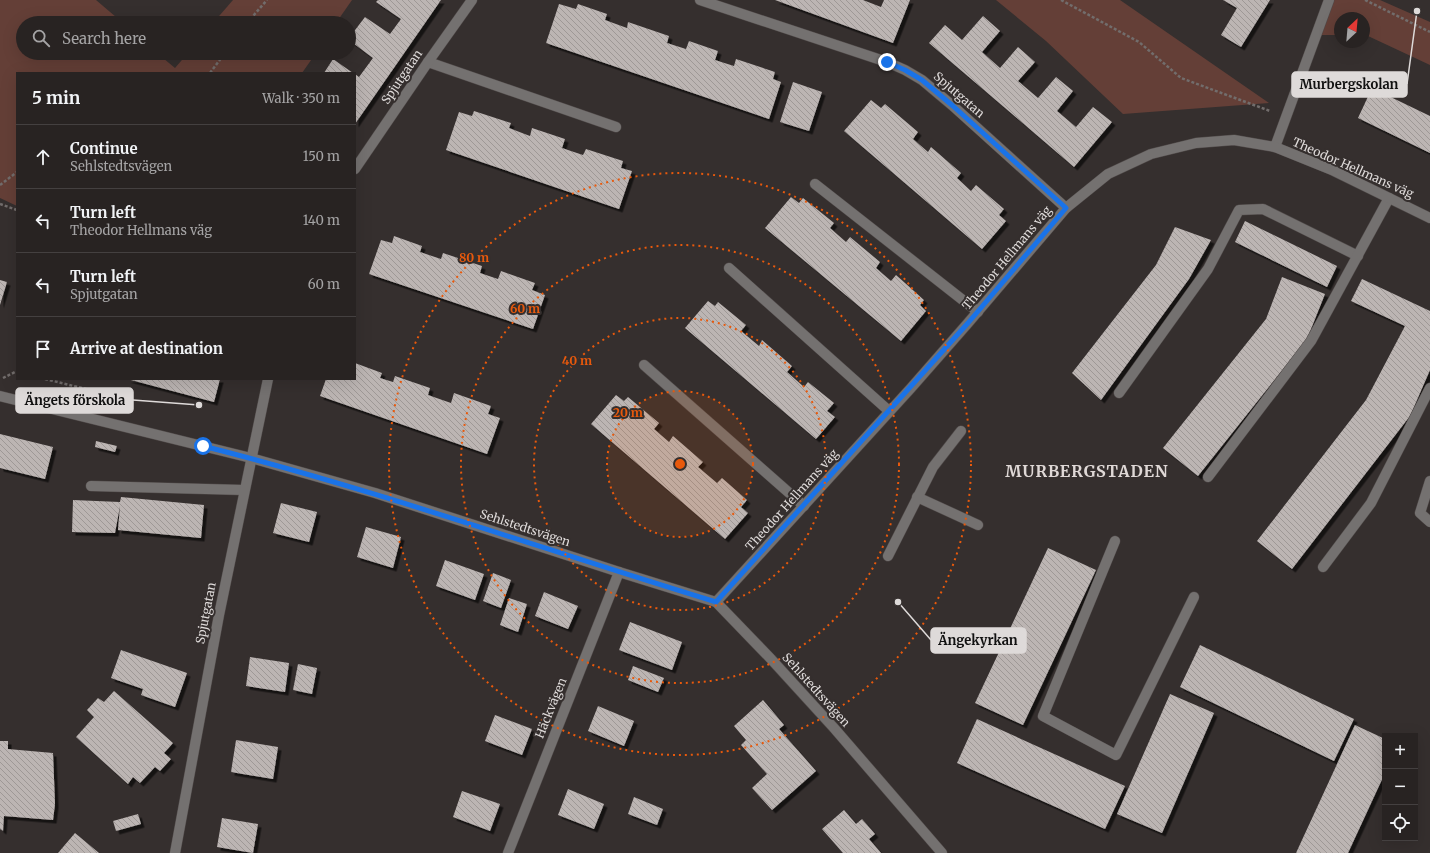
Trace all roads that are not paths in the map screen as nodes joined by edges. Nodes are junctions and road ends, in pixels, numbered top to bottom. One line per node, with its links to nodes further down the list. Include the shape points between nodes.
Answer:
1 (472, 0): 4 (street, Spjutgatan)
2 (700, 0): 10 (street, Spjutgatan, via 905,70 922,80 953,106)
3 (1329, 0): 6 (street)
4 (428, 62): 5 (street); 7 (street, Spjutgatan)
5 (616, 127)
6 (1275, 147): 9 (street, Theodor Hellmans väg, via 1332,170); 10 (street, Theodor Hellmans väg, via 1234,140 1196,143 1151,154 1108,174)
7 (356, 168)
8 (815, 184): 14 (street)
9 (1389, 198): 11 (street, Theodor Hellmans väg); 12 (street)
10 (1066, 208): 14 (street, Theodor Hellmans väg)
11 (1430, 218)
12 (1358, 256): 18 (street, via 1263,209 1239,210 1208,269); 23 (street, via 1312,341)
13 (729, 268): 20 (street)
14 (978, 312): 20 (street, Theodor Hellmans väg)
15 (644, 365): 28 (street)
16 (268, 380): 22 (street, Spjutgatan)
17 (1430, 388): 33 (street, via 1371,503)
18 (1119, 393)
19 (0, 396): 22 (street, Sehlstedtsvägen)
20 (889, 412): 28 (street, Theodor Hellmans väg)
21 (961, 431): 27 (street, via 933,467)
22 (251, 458): 26 (street, Spjutgatan); 34 (street, Sehlstedtsvägen, via 375,493)
23 (1208, 477)
24 (1430, 481): 29 (street, via 1420,513)
25 (91, 486): 26 (street)
26 (244, 490): 37 (street, Spjutgatan)
27 (917, 497): 30 (street); 32 (street)
28 (804, 506): 36 (street, Theodor Hellmans väg)
29 (1430, 522)
30 (978, 525)
31 (1115, 541): 35 (street, via 1043,716 1116,755)
32 (888, 556)
33 (1323, 567)
34 (619, 572): 36 (street, Sehlstedtsvägen); 38 (street, Häckvägen)
35 (1194, 597)
36 (716, 602): 39 (street, Sehlstedtsvägen, via 828,722)
37 (175, 853)
38 (508, 853)
39 (942, 853)

